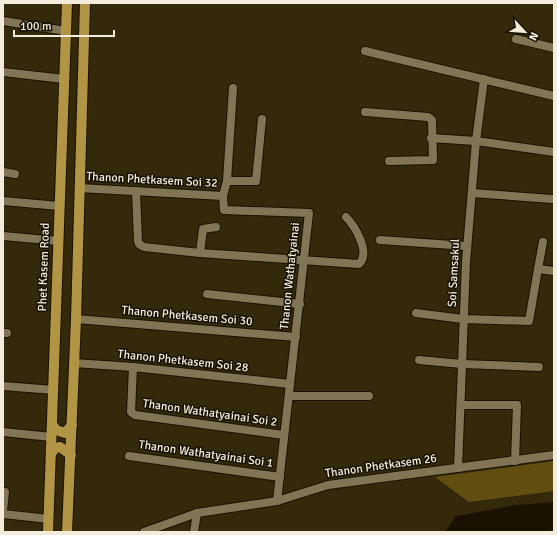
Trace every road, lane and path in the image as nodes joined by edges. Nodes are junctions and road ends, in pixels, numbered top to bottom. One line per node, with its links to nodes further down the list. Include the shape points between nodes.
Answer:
1 (67, 3): 4 (main road, Phet Kasem Road)
2 (85, 3): 16 (main road)
3 (3, 21): 4 (street)
4 (66, 31): 9 (main road, Phet Kasem Road)
5 (516, 39): 6 (street)
6 (554, 48)
7 (365, 51): 10 (street)
8 (3, 72): 9 (street)
9 (64, 79): 15 (main road, Phet Kasem Road)
10 (484, 80): 12 (street); 18 (street, Soi Samsakul)
11 (233, 88): 23 (street)
12 (554, 96)
13 (365, 112): 17 (street, via 428,117 432,120)
14 (262, 119): 23 (street, via 256,181)
15 (62, 129): 16 (main road); 30 (main road, Phet Kasem Road)
16 (81, 130): 24 (main road)
17 (431, 138): 18 (street); 20 (street, via 433,160)
18 (476, 141): 19 (street); 26 (street, Soi Samsakul)
19 (554, 152)
20 (390, 161)
21 (3, 172): 22 (street)
22 (15, 174)
23 (227, 181): 27 (street)
24 (79, 188): 25 (street, Thanon Phetkasem Soi 32); 45 (main road)
25 (136, 191): 27 (street, Thanon Phetkasem Soi 32); 38 (street, via 139,244 144,247)
26 (472, 193): 28 (street); 37 (street, Soi Samsakul)
27 (223, 196): 39 (street, Thanon Wathatyainai, via 224,210 309,213)
28 (552, 199)
29 (3, 202): 30 (street)
30 (59, 206): 35 (main road, Phet Kasem Road)
31 (346, 217): 39 (street, via 354,226 361,241 363,256 360,263)
32 (216, 227): 38 (street, via 203,229)
33 (3, 236): 35 (street)
34 (380, 240): 37 (street)
35 (58, 241): 55 (main road, Phet Kasem Road)
36 (543, 242): 40 (street)
37 (467, 246): 46 (street, Soi Samsakul)
38 (200, 253): 39 (street)
39 (304, 261): 43 (street, Thanon Wathatyainai)
40 (538, 269): 41 (street); 46 (street, via 529,321)
41 (554, 271)
42 (207, 294): 43 (street)
43 (300, 304): 47 (street, Thanon Wathatyainai)
44 (416, 314): 46 (street)
45 (76, 319): 47 (street, Thanon Phetkasem Soi 30); 49 (main road)
46 (464, 319): 50 (street, Soi Samsakul)
47 (296, 337): 53 (street, Thanon Wathatyainai)
48 (419, 360): 50 (street)
49 (74, 363): 51 (street, Thanon Phetkasem Soi 28); 60 (main road)
50 (462, 364): 52 (street); 58 (street, Soi Samsakul)
51 (133, 367): 53 (street, Thanon Phetkasem Soi 28); 62 (street, Thanon Wathatyainai Soi 2, via 131,412 136,415)
52 (539, 367)
53 (290, 384): 56 (street, Thanon Wathatyainai)
54 (3, 386): 55 (street)
55 (54, 390): 59 (main road, Phet Kasem Road)
56 (290, 396): 57 (street); 62 (street, Thanon Wathatyainai)
57 (369, 396)
58 (461, 405): 68 (street, via 517,405); 69 (street, Soi Samsakul)
59 (52, 424): 60 (main road, via 56,430 65,433); 63 (main road, Phet Kasem Road)
60 (72, 425): 65 (main road)
61 (3, 432): 63 (street)
62 (284, 435): 70 (street, Thanon Wathatyainai)
63 (51, 437): 64 (main road, Phet Kasem Road)
64 (51, 454): 65 (main road, via 55,448 60,447); 76 (main road, Phet Kasem Road)
65 (70, 455): 78 (main road)
66 (554, 455): 68 (street, Thanon Phetkasem 26)
67 (129, 456): 70 (street, Thanon Wathatyainai Soi 1)
68 (515, 460): 69 (street, Thanon Phetkasem 26)
69 (458, 468): 72 (street, Thanon Phetkasem 26, via 328,485)
70 (280, 477): 72 (street, Thanon Wathatyainai)
71 (3, 492): 73 (street)
72 (277, 501): 74 (street, Thanon Phetkasem 26)
73 (3, 510)
74 (197, 513): 79 (street, Thanon Phetkasem 26); 80 (street)
75 (3, 514): 76 (street)
76 (49, 519): 77 (main road, Phet Kasem Road)
77 (48, 532)
78 (67, 532)
79 (144, 532)
80 (194, 532)

